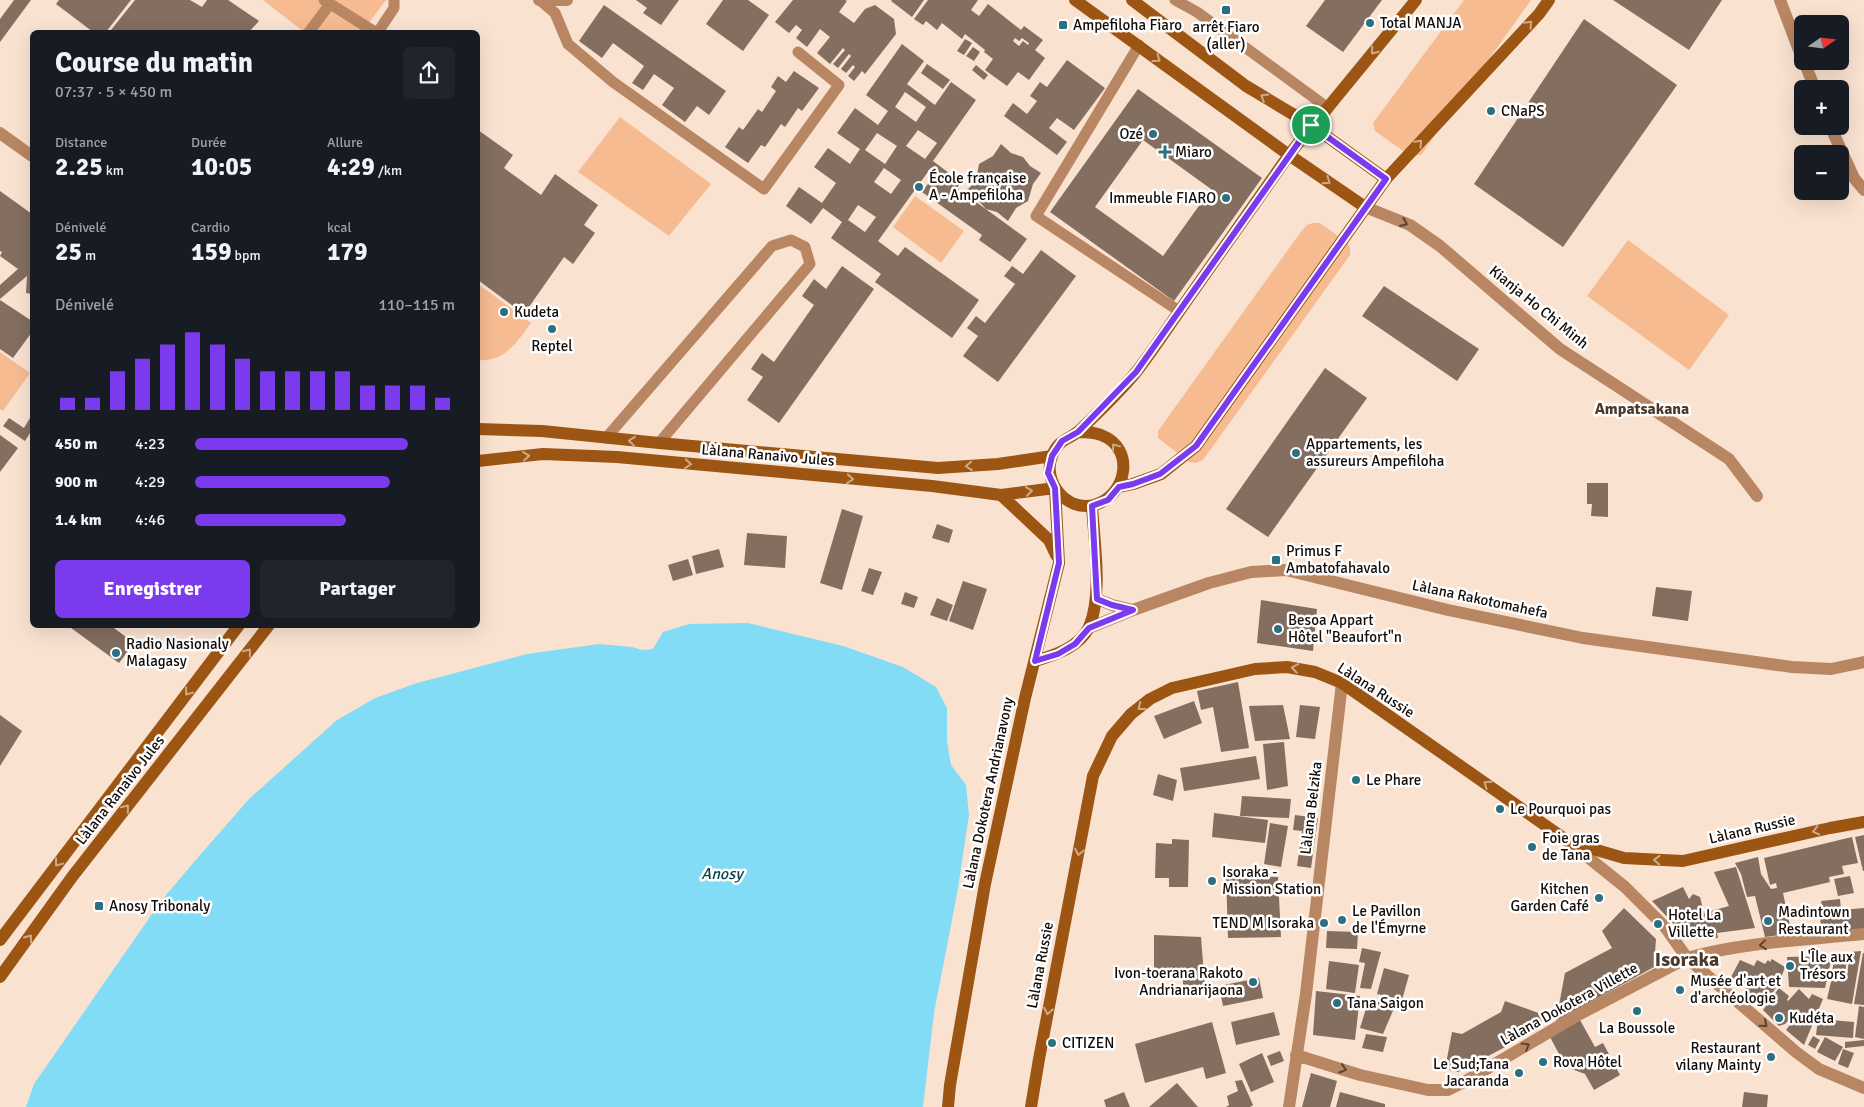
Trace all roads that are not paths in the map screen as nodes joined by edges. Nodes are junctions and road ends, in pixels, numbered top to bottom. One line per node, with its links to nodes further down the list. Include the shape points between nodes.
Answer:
1 (394, 0): 13 (lane, via 394,8)
2 (567, 0): 9 (street)
3 (1075, 0): 15 (main road, Kianja Ho Chi Minh)
4 (1132, 0): 18 (main road, one-way to 4, via 1246,86)
5 (1175, 0): 17 (lane, via 1197,12)
6 (1416, 0): 17 (main road, one-way to 17)
7 (1549, 0): 23 (main road, one-way to 7)
8 (1780, 0): 14 (street)
9 (540, 1): 16 (lane, via 555,14 568,44 612,82 764,189 839,85)
10 (327, 2): 11 (lane); 12 (lane)
11 (310, 30)
12 (373, 30)
13 (378, 30)
14 (1794, 37)
15 (1139, 45): 22 (main road, Kianja Ho Chi Minh, one-way to 22); 26 (lane, via 1036,216)
16 (798, 52)
17 (1328, 108): 18 (main road)
18 (1311, 125): 22 (main road); 23 (main road)
19 (0, 133): 21 (street)
20 (1834, 135): 24 (street, via 1854,178)
21 (30, 155)
22 (1289, 155): 25 (main road, Kianja Ho Chi Minh, one-way to 25); 26 (main road)
23 (1386, 179): 25 (main road)
24 (1864, 190)
25 (1365, 207): 33 (main road, via 1196,446 1160,474); 36 (street, Kianja Ho Chi Minh, one-way to 36, via 1410,225 1440,246 1560,349 1729,459)
26 (1179, 311): 28 (main road, via 1136,372)
27 (480, 429): 29 (main road, Làlana Ranaivo Jules)
28 (1078, 432): 31 (main road, via 1062,441); 33 (main road, one-way to 28, via 1124,476 1120,452 1102,435)
29 (606, 438): 30 (main road, Làlana Ranaivo Jules, one-way to 29); 30 (lane, via 772,246 791,240 804,248 810,264)
30 (659, 444): 31 (main road, Làlana Ranaivo Jules, one-way to 30, via 938,468)
31 (1052, 456): 34 (main road, via 1048,473)
32 (480, 461): 35 (main road, Làlana Ranaivo Jules, one-way to 35, via 543,454 617,457 922,485)
33 (1119, 487): 37 (main road, via 1108,500)
34 (1055, 488): 35 (main road, Làlana Ranaivo Jules, one-way to 34); 37 (main road, via 1076,505); 38 (main road, Làlana Dokotera Andrianavony)
35 (1001, 496): 38 (main road, via 1049,540)
36 (1757, 496)
37 (1092, 506): 39 (main road)
38 (1059, 563): 44 (main road, Làlana Dokotera Andrianavony)
39 (1097, 599): 40 (street); 43 (main road)
40 (1133, 610): 43 (street, Làlana Rakotomahefa); 45 (street, Làlana Rakotomahefa, via 1251,572 1286,570 1448,610 1583,638 1792,666 1831,669)
41 (237, 628): 50 (main road, Làlana Ranaivo Jules, one-way to 50)
42 (267, 628): 52 (main road, Làlana Ranaivo Jules, one-way to 42, via 72,877)
43 (1089, 628): 44 (main road, via 1075,644 1058,654)
44 (1035, 661): 55 (main road, Làlana Dokotera Andrianavony, via 984,884)
45 (1864, 662)
46 (1342, 683): 48 (main road, Làlana Russie, one-way to 46); 53 (street, Làlana Belzika); 56 (main road, Làlana Russie, one-way to 56, via 1315,672 1287,667 1255,669 1172,688 1131,714 1112,736 1093,776)
47 (1864, 822): 48 (main road, Làlana Russie, one-way to 48, via 1683,862 1624,858)
48 (1570, 842): 51 (street, via 1625,887 1665,927)
49 (1864, 934): 51 (street, Làlana Dokotera Villette, one-way to 51, via 1740,947)
50 (0, 940)
51 (1688, 958): 53 (street, Làlana Dokotera Villette, one-way to 51, via 1360,1075 1428,1090 1448,1090 1578,1015); 54 (street, one-way to 54, via 1818,1070)
52 (0, 977)
53 (1296, 1055): 57 (street, Làlana Belzika)
54 (1864, 1088)
55 (948, 1107)
56 (1031, 1107)
57 (1289, 1107)

